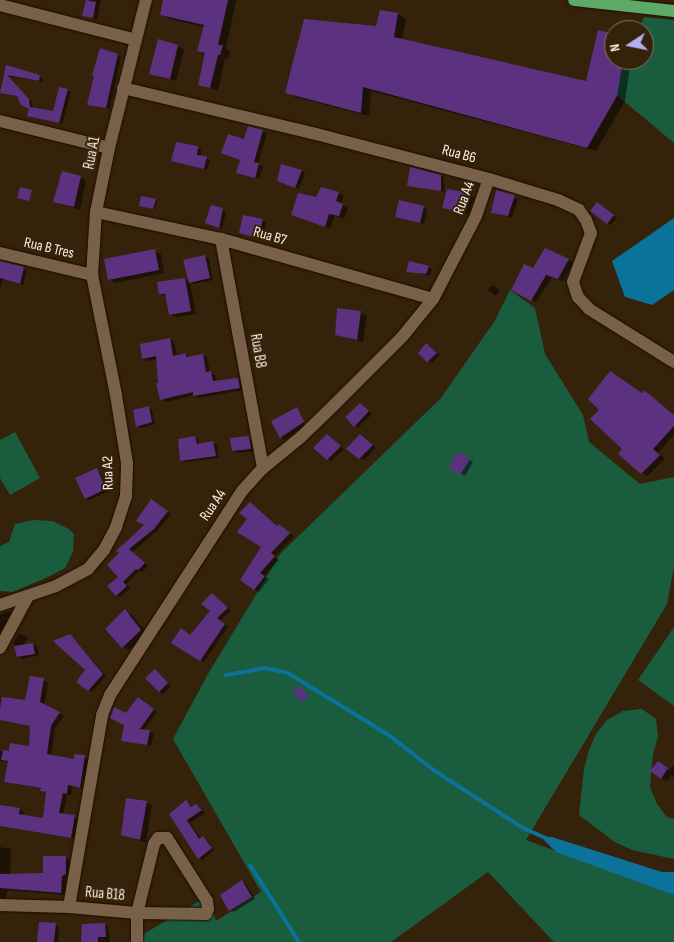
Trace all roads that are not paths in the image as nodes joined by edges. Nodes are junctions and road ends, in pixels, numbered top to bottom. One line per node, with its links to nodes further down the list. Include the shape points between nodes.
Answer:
1 (146, 0): 5 (street, Rua A1)
2 (574, 0): 4 (main road)
3 (0, 5): 5 (street)
4 (674, 11)
5 (136, 40): 6 (street, Rua A1)
6 (124, 88): 8 (street, Rua A1); 9 (street, Rua B6)
7 (0, 122): 8 (street)
8 (109, 148): 10 (street, Rua A1)
9 (489, 179): 14 (street, Rua A4, via 476,216); 15 (street, Rua B6, via 558,200 579,210 590,233 573,282 578,297 589,309)
10 (96, 212): 11 (street, Rua B7); 13 (street, Rua A1)
11 (221, 239): 14 (street, Rua B7); 16 (street, Rua B8)
12 (0, 253): 13 (street, Rua B Tres)
13 (92, 275): 17 (street, Rua A2, via 122,434 126,496 104,550 88,568 56,586)
14 (433, 299): 16 (street, Rua A4, via 402,336 334,405)
15 (674, 362)
16 (263, 468): 21 (street, Rua A4, via 242,491 110,695 102,715)
17 (28, 596): 18 (street, Rua A2); 19 (street)
18 (0, 605)
19 (0, 648)
20 (0, 905): 21 (street, Rua B18)
21 (69, 908): 22 (street, Rua B18)
22 (137, 913): 22 (street, Rua B18, via 154,844 162,836 171,841 207,901 208,908 206,914); 23 (street)
23 (137, 942)

